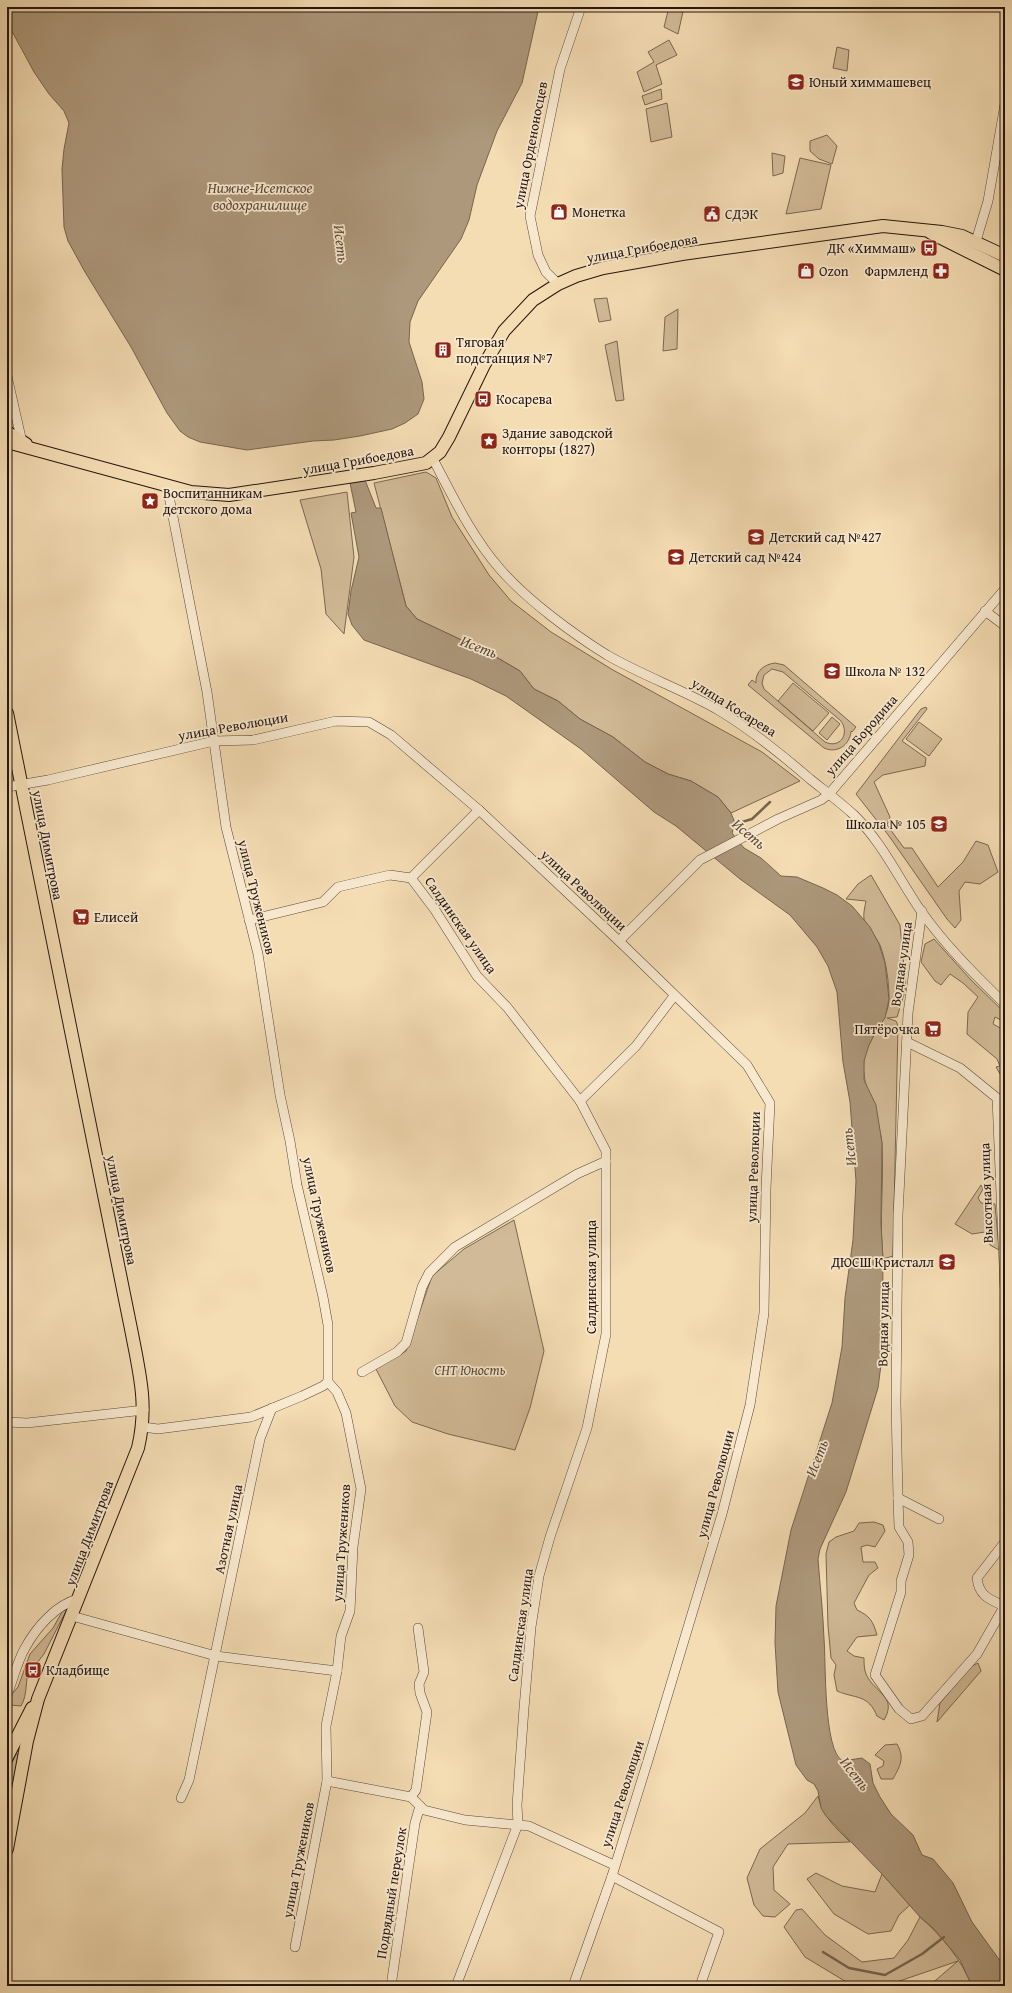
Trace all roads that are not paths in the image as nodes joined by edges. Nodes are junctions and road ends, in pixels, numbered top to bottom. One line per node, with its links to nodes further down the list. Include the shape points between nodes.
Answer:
1 (581, 7): 7 (street, улица Орденоносцев, via 560,69 530,216 538,254 546,272)
2 (1005, 104): 4 (street, via 988,201)
3 (924, 230): 4 (main road, улица Грибоедова); 6 (main road, улица Грибоедова); 7 (main road, улица Грибоедова, via 883,226 682,254 603,268)
4 (976, 241): 5 (main road, улица Грибоедова)
5 (1005, 256)
6 (1005, 270)
7 (558, 284): 13 (main road, улица Грибоедова, via 533,300 504,331 484,365 449,437)
8 (7, 376): 11 (street)
9 (7, 432): 11 (main road, улица Грибоедова)
10 (7, 442): 12 (main road, улица Грибоедова)
11 (22, 442): 12 (main road, улица Грибоедова)
12 (37, 450): 14 (main road, улица Грибоедова)
13 (433, 459): 14 (main road, улица Грибоедова, via 426,463 324,482 229,495 191,492); 22 (street, улица Косарева, via 480,544 518,587 567,628 608,656 713,708 764,739)
14 (166, 486): 19 (street, улица Тружеников, via 207,692)
15 (1005, 590): 16 (street, улица Бородина)
16 (985, 611): 17 (street); 22 (street, улица Бородина)
17 (1005, 626)
18 (7, 713): 20 (main road, улица Димитрова)
19 (214, 741): 20 (street, улица Революции); 23 (street, улица Революции, via 253,740 336,721 369,722 391,735); 26 (street, улица Тружеников, via 226,827)
20 (21, 785): 21 (street, улица Революции); 37 (main road, улица Димитрова, via 132,1334)
21 (7, 787)
22 (829, 794): 25 (street, улица Косарева, via 866,829); 27 (street, улица Бородина, via 700,860)
23 (479, 810): 24 (street); 27 (street, улица Революции)
24 (410, 878): 26 (street, Салдинская улица, via 390,875 338,887 322,902); 31 (street, Салдинская улица, via 435,910 477,976 507,1007)
25 (922, 911): 29 (street, улица Косарева, via 967,967); 30 (street, Водная улица, via 908,1013)
26 (249, 920): 35 (street, улица Тружеников, via 258,954 271,1049 297,1185 328,1325)
27 (619, 941): 28 (street, улица Революции)
28 (674, 996): 31 (street, via 636,1046); 58 (street, улица Революции, via 748,1065 770,1103 764,1314 750,1405 722,1514)
29 (1005, 1004)
30 (907, 1042): 33 (street, Высотная улица, via 960,1068 997,1098); 40 (street, Водная улица, via 898,1215)
31 (580, 1101): 32 (street, Салдинская улица, via 606,1151)
32 (606, 1162): 34 (street, via 577,1174 455,1247 429,1273 406,1343 398,1352); 56 (street, Салдинская улица, via 606,1334 587,1428 539,1576 524,1701)
33 (1004, 1287)
34 (362, 1372)
35 (328, 1382): 36 (street); 48 (street, улица Тружеников, via 337,1392 346,1413 362,1489 353,1547 350,1611 341,1636)
36 (272, 1408): 39 (street, via 251,1417 158,1429); 47 (street, Азотная улица, via 260,1439)
37 (144, 1410): 38 (street, via 27,1423); 39 (main road, улица Димитрова)
38 (7, 1422)
39 (143, 1427): 43 (main road, улица Димитрова, via 138,1448)
40 (898, 1498): 41 (street); 44 (street, Водная улица, via 899,1527 908,1542 908,1555 901,1581 901,1592 875,1675 899,1709 911,1719 922,1716 977,1654)
41 (939, 1519)
42 (1005, 1542): 44 (street, via 977,1578 978,1588 988,1599)
43 (79, 1599): 45 (main road, улица Димитрова); 49 (street, via 70,1601 58,1609 37,1630 24,1648)
44 (1005, 1606)
45 (72, 1616): 47 (street); 50 (main road, улица Димитрова)
46 (418, 1628): 53 (street, via 424,1672 419,1684 427,1712 416,1790)
47 (216, 1656): 48 (street); 54 (street, Азотная улица, via 212,1664 189,1780)
48 (337, 1671): 52 (street, улица Тружеников, via 326,1726)
49 (7, 1695)
50 (38, 1699): 51 (main road); 57 (main road, via 27,1741)
51 (7, 1757)
52 (327, 1781): 53 (street); 60 (street, улица Тружеников)
53 (411, 1797): 55 (street)
54 (181, 1798)
55 (420, 1806): 56 (street, via 424,1810 465,1820); 61 (street, Подрядный переулок, via 415,1823)
56 (518, 1824): 58 (street, via 529,1826); 62 (street, Салдинская улица)
57 (7, 1849)
58 (614, 1865): 59 (street, улица Революции)
59 (612, 1876): 63 (street, улица Революции); 64 (street, via 719,1932)
60 (295, 1947)
61 (391, 1986)
62 (456, 1986)
63 (573, 1986)
64 (700, 1986)

